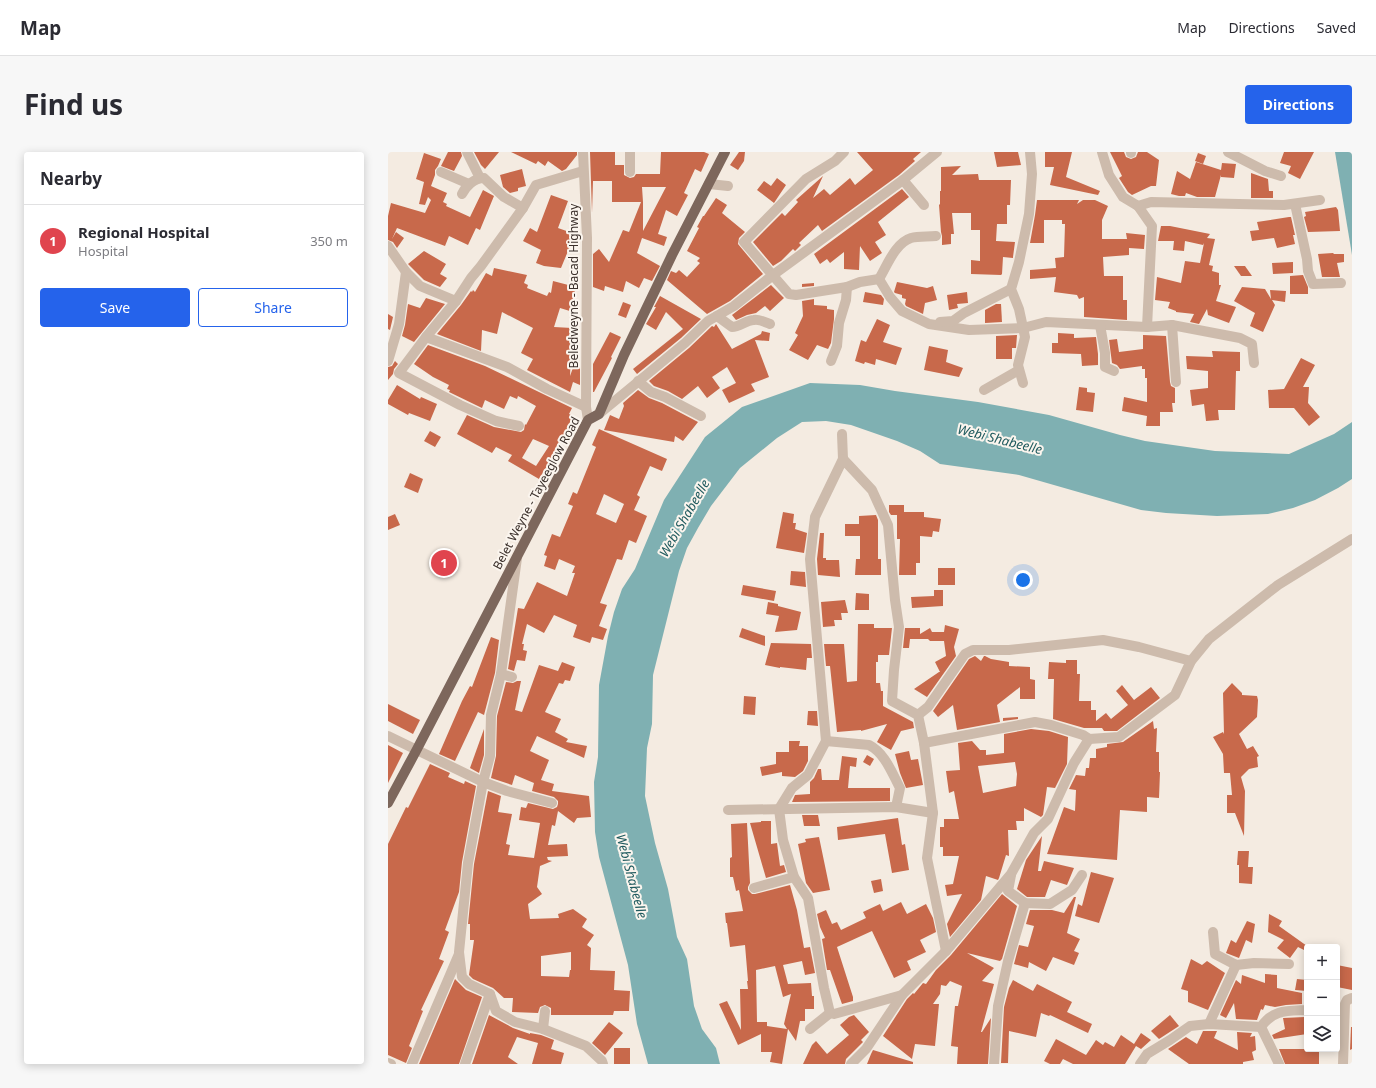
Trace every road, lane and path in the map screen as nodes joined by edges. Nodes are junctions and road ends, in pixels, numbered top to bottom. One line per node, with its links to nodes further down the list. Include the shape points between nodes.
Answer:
1 (467, 152): 14 (street)
2 (583, 152): 10 (street, Beledweyne - Bacad Highway)
3 (630, 152): 12 (street)
4 (725, 152): 17 (main road, Belet Weyne - Tayeeglow Road)
5 (844, 152): 28 (street, via 835,161 806,179 744,242)
6 (937, 152): 15 (street)
7 (1030, 152): 32 (street, via 1032,174 1029,214)
8 (1102, 152): 23 (street, via 1109,175 1123,198)
9 (1228, 152): 13 (street, via 1265,171)
10 (583, 171): 24 (street, via 536,185); 51 (street, Beledweyne - Bacad Highway, via 587,238)
11 (441, 172): 16 (street)
12 (630, 172)
13 (1281, 176)
14 (480, 178): 16 (street); 24 (street, via 484,178 504,197)
15 (903, 180): 22 (street); 28 (street)
16 (469, 184): 19 (street)
17 (709, 184): 18 (street); 52 (main road, Belet Weyne - Tayeeglow Road, via 624,355)
18 (728, 186)
19 (462, 194)
20 (1320, 200): 21 (street)
21 (1295, 204): 23 (street, via 1151,202); 30 (street, via 1308,271 1313,284)
22 (924, 205)
23 (1138, 206): 39 (street, via 1152,226)
24 (523, 208): 33 (street)
25 (936, 236): 29 (street, via 911,238 903,242)
26 (388, 246): 27 (street)
27 (406, 272): 33 (street, via 420,286); 42 (street, via 399,324)
28 (773, 275): 31 (street, via 789,294); 34 (street)
29 (879, 279): 31 (street); 36 (street, via 902,311)
30 (1341, 283)
31 (847, 287): 43 (street, via 837,346)
32 (1012, 289): 36 (street, via 953,321); 40 (street)
33 (456, 301): 41 (street)
34 (717, 316): 35 (street, via 732,327 756,319); 47 (street)
35 (770, 324)
36 (929, 324): 40 (street, via 969,330)
37 (1100, 325): 39 (street); 40 (street, via 1046,322); 46 (street, via 1105,367)
38 (1172, 325): 39 (street); 44 (street, via 1240,338 1252,344); 48 (street)
39 (1147, 327)
40 (1023, 328): 45 (street, via 1025,337 1018,364)
41 (426, 337): 51 (street, via 507,367); 55 (street, via 399,373 496,421)
42 (388, 361)
43 (831, 361)
44 (1254, 362)
45 (1019, 370): 49 (street); 50 (street)
46 (1114, 371)
47 (638, 381): 52 (street); 53 (street, via 651,392)
48 (1176, 382)
49 (1023, 384)
50 (984, 390)
51 (586, 407): 54 (street, Beledweyne - Bacad Highway)
52 (598, 414): 54 (main road, Belet Weyne - Tayeeglow Road)
53 (701, 416)
54 (588, 420): 59 (main road, Belet Weyne - Tayeeglow Road)
55 (519, 426)
56 (842, 434): 57 (street)
57 (843, 459): 63 (street, via 872,490 888,525 899,627 892,701); 66 (street, via 815,517 810,559)
58 (1352, 539): 60 (street, via 1278,584 1209,639)
59 (518, 554): 61 (street); 68 (main road, Belet Weyne - Tayeeglow Road)
60 (1191, 661): 63 (street, via 1103,640 1009,650 973,650 965,654 928,707); 65 (street, via 1175,695 1119,737)
61 (501, 674): 62 (street); 69 (street, via 491,715 490,756)
62 (512, 677)
63 (918, 715): 67 (street)
64 (388, 736): 68 (street)
65 (1089, 739): 67 (street, via 1052,725 1035,722); 76 (street, via 1074,763 1048,819 1034,833)
66 (826, 741): 72 (street, via 869,745 874,748 882,756 900,788); 73 (street, via 808,775 792,788)
67 (924, 743): 75 (street)
68 (416, 751): 69 (street); 70 (main road, Belet Weyne - Tayeeglow Road)
69 (483, 782): 71 (street, via 507,792); 83 (street, via 468,863)
70 (388, 803)
71 (552, 803)
72 (896, 807): 73 (street); 75 (street)
73 (779, 809): 74 (street); 78 (street, via 783,840)
74 (728, 810)
75 (933, 813): 82 (street, via 927,858)
76 (1011, 874): 80 (street, via 1008,891); 82 (street)
77 (1082, 875): 80 (street, via 1072,890 1050,904)
78 (794, 877): 79 (street); 91 (street, via 808,898)
79 (754, 888)
80 (1025, 902): 102 (street, via 998,1006)
81 (1213, 932): 85 (street, via 1215,954)
82 (946, 951): 87 (street)
83 (459, 952): 86 (street, via 462,978); 98 (street)
84 (1289, 964): 85 (street)
85 (1236, 965): 92 (street)
86 (490, 994): 94 (street, via 496,1011 515,1022); 99 (street)
87 (902, 995): 91 (street); 101 (street, via 866,1049)
88 (1345, 1003): 105 (street)
89 (545, 1010): 94 (street)
90 (1304, 1010): 93 (street, via 1278,1012 1267,1019)
91 (830, 1013): 95 (street)
92 (1209, 1024): 93 (street); 103 (street, via 1190,1026 1174,1041 1147,1054)
93 (1262, 1027): 104 (street)
94 (544, 1030): 100 (street, via 586,1046)
95 (810, 1030)
96 (388, 1063): 97 (street)
97 (391, 1064)
98 (412, 1064)
99 (465, 1064)
100 (603, 1064)
101 (851, 1064)
102 (994, 1064)
103 (1140, 1064)
104 (1279, 1064)
105 (1343, 1064)

